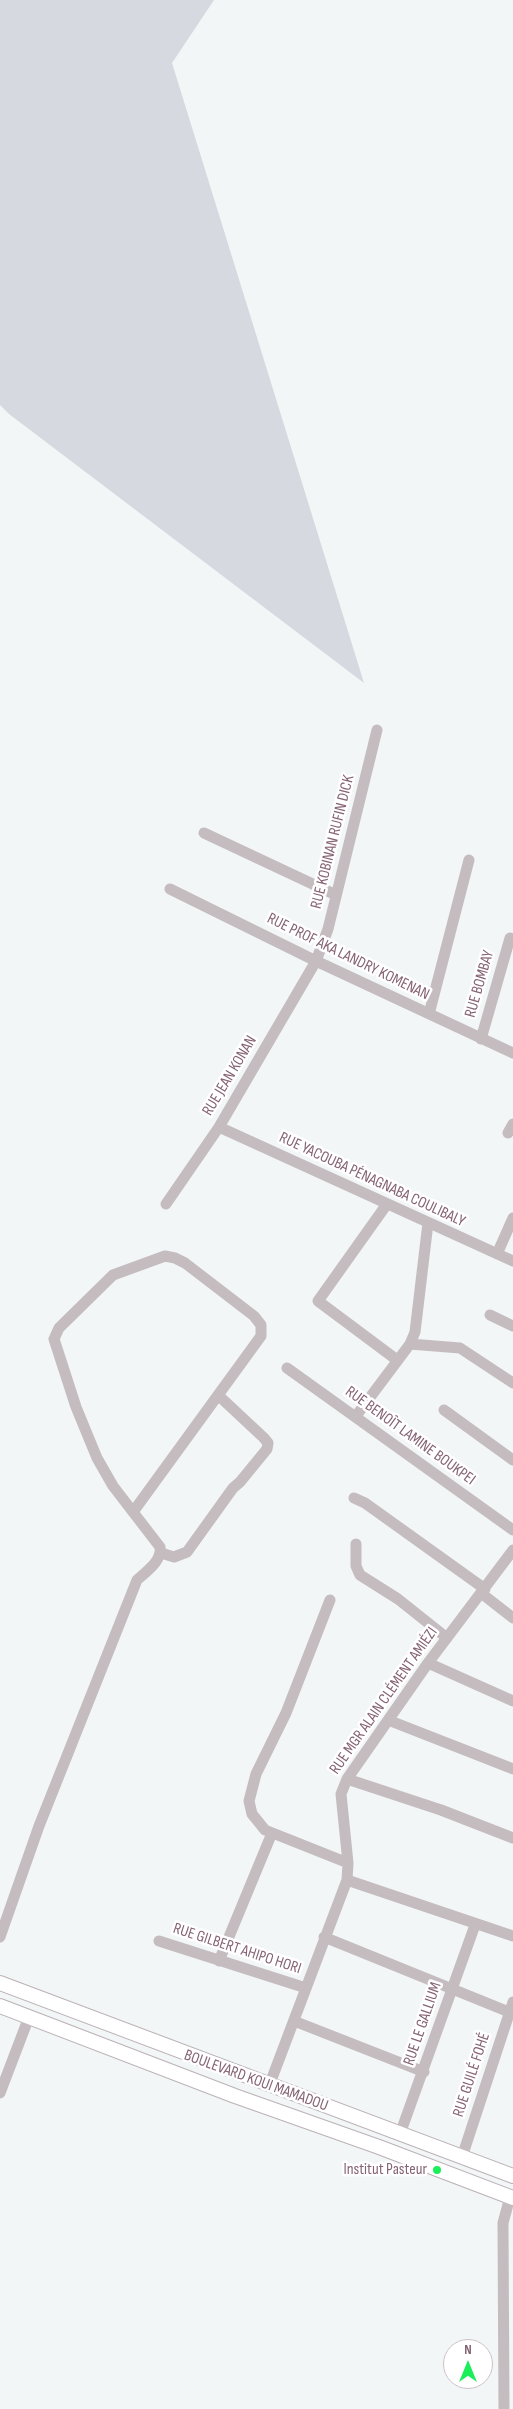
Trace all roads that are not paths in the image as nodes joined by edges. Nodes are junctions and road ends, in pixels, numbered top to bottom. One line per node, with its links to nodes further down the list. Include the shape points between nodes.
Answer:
1 (377, 730): 5 (street, RUE KOBINAN RUFIN DICK)
2 (204, 833): 5 (street)
3 (469, 860): 8 (street)
4 (170, 889): 7 (street, RUE PROF AKA LANDRY KOMENAN)
5 (336, 895): 7 (street, RUE KOBINAN RUFIN DICK)
6 (510, 938): 9 (street, RUE BOMBAY)
7 (316, 961): 8 (street, RUE PROF AKA LANDRY KOMENAN); 11 (street, RUE JEAN KONAN)
8 (429, 1014): 9 (street, RUE PROF AKA LANDRY KOMENAN)
9 (481, 1039): 10 (street, RUE PROF AKA LANDRY KOMENAN)
10 (513, 1053)
11 (219, 1127): 12 (street, RUE JEAN KONAN); 13 (street, RUE YACOUBA PÉNAGNABA COULIBALY)
12 (166, 1204)
13 (386, 1204): 15 (street, RUE YACOUBA PÉNAGNABA COULIBALY); 21 (street, via 318,1302)
14 (513, 1218): 16 (street)
15 (428, 1223): 16 (street, RUE YACOUBA PÉNAGNABA COULIBALY); 20 (street, via 415,1332)
16 (497, 1254): 17 (street, RUE YACOUBA PÉNAGNABA COULIBALY)
17 (513, 1261)
18 (490, 1316): 19 (street)
19 (513, 1326)
20 (410, 1344): 21 (street); 23 (street, via 460,1348)
21 (397, 1360): 26 (street)
22 (287, 1368): 26 (street, RUE BENOÎT LAMINE BOUKPEI)
23 (513, 1383)
24 (218, 1395): 29 (street); 29 (street, via 261,1336 261,1325 254,1316 176,1258 165,1256 113,1274 56,1333 54,1345 86,1434 113,1486); 33 (street, via 264,1438 268,1443 267,1449 233,1488 187,1552 174,1557)
25 (444, 1410): 27 (street)
26 (356, 1416): 30 (street, RUE BENOÎT LAMINE BOUKPEI)
27 (513, 1460)
28 (354, 1498): 34 (street)
29 (133, 1512): 33 (street)
30 (513, 1530)
31 (356, 1544): 37 (street, via 356,1566 360,1575 398,1599)
32 (513, 1550): 34 (street, RUE MGR ALAIN CLÉMENT AMIÉZI)
33 (161, 1552): 49 (street, via 160,1558 137,1580 39,1826)
34 (483, 1591): 36 (street); 37 (street, RUE MGR ALAIN CLÉMENT AMIÉZI)
35 (330, 1600): 43 (street, via 286,1713 256,1774 249,1801 258,1824)
36 (513, 1618)
37 (447, 1638): 38 (street, RUE MGR ALAIN CLÉMENT AMIÉZI)
38 (428, 1663): 39 (street); 40 (street, RUE MGR ALAIN CLÉMENT AMIÉZI)
39 (513, 1701)
40 (388, 1720): 41 (street); 42 (street, RUE MGR ALAIN CLÉMENT AMIÉZI)
41 (513, 1769)
42 (347, 1779): 44 (street); 45 (street, RUE MGR ALAIN CLÉMENT AMIÉZI, via 341,1794)
43 (272, 1833): 45 (street); 52 (street)
44 (513, 1838)
45 (348, 1863): 46 (street, RUE MGR ALAIN CLÉMENT AMIÉZI)
46 (347, 1880): 47 (street); 50 (street, RUE MGR ALAIN CLÉMENT AMIÉZI)
47 (475, 1925): 48 (street); 55 (street, RUE LE GALLIUM)
48 (513, 1936)
49 (0, 1937)
50 (324, 1937): 54 (street, RUE MGR ALAIN CLÉMENT AMIÉZI); 55 (street)
51 (159, 1941): 52 (street, RUE GILBERT AHIPO HORI)
52 (219, 1961): 54 (street, RUE GILBERT AHIPO HORI)
53 (0, 1983): 61 (main road, BOULEVARD KOUI MAMADOU)
54 (306, 1988): 59 (street, RUE MGR ALAIN CLÉMENT AMIÉZI)
55 (454, 1988): 57 (street); 60 (street, RUE LE GALLIUM)
56 (0, 2006): 58 (main road, BOULEVARD KOUI MAMADOU)
57 (511, 2007): 64 (street, RUE GUILÉ FOHÉ)
58 (29, 2017): 62 (street); 66 (main road, BOULEVARD KOUI MAMADOU)
59 (294, 2021): 60 (street); 61 (street, RUE MGR ALAIN CLÉMENT AMIÉZI)
60 (424, 2072): 63 (street, RUE LE GALLIUM)
61 (269, 2086): 63 (main road, BOULEVARD KOUI MAMADOU)
62 (0, 2093)
63 (400, 2134): 64 (main road, BOULEVARD KOUI MAMADOU)
64 (462, 2157): 65 (main road, BOULEVARD KOUI MAMADOU)
65 (513, 2176)
66 (512, 2198): 67 (street, via 503,2223)
67 (504, 2409)

